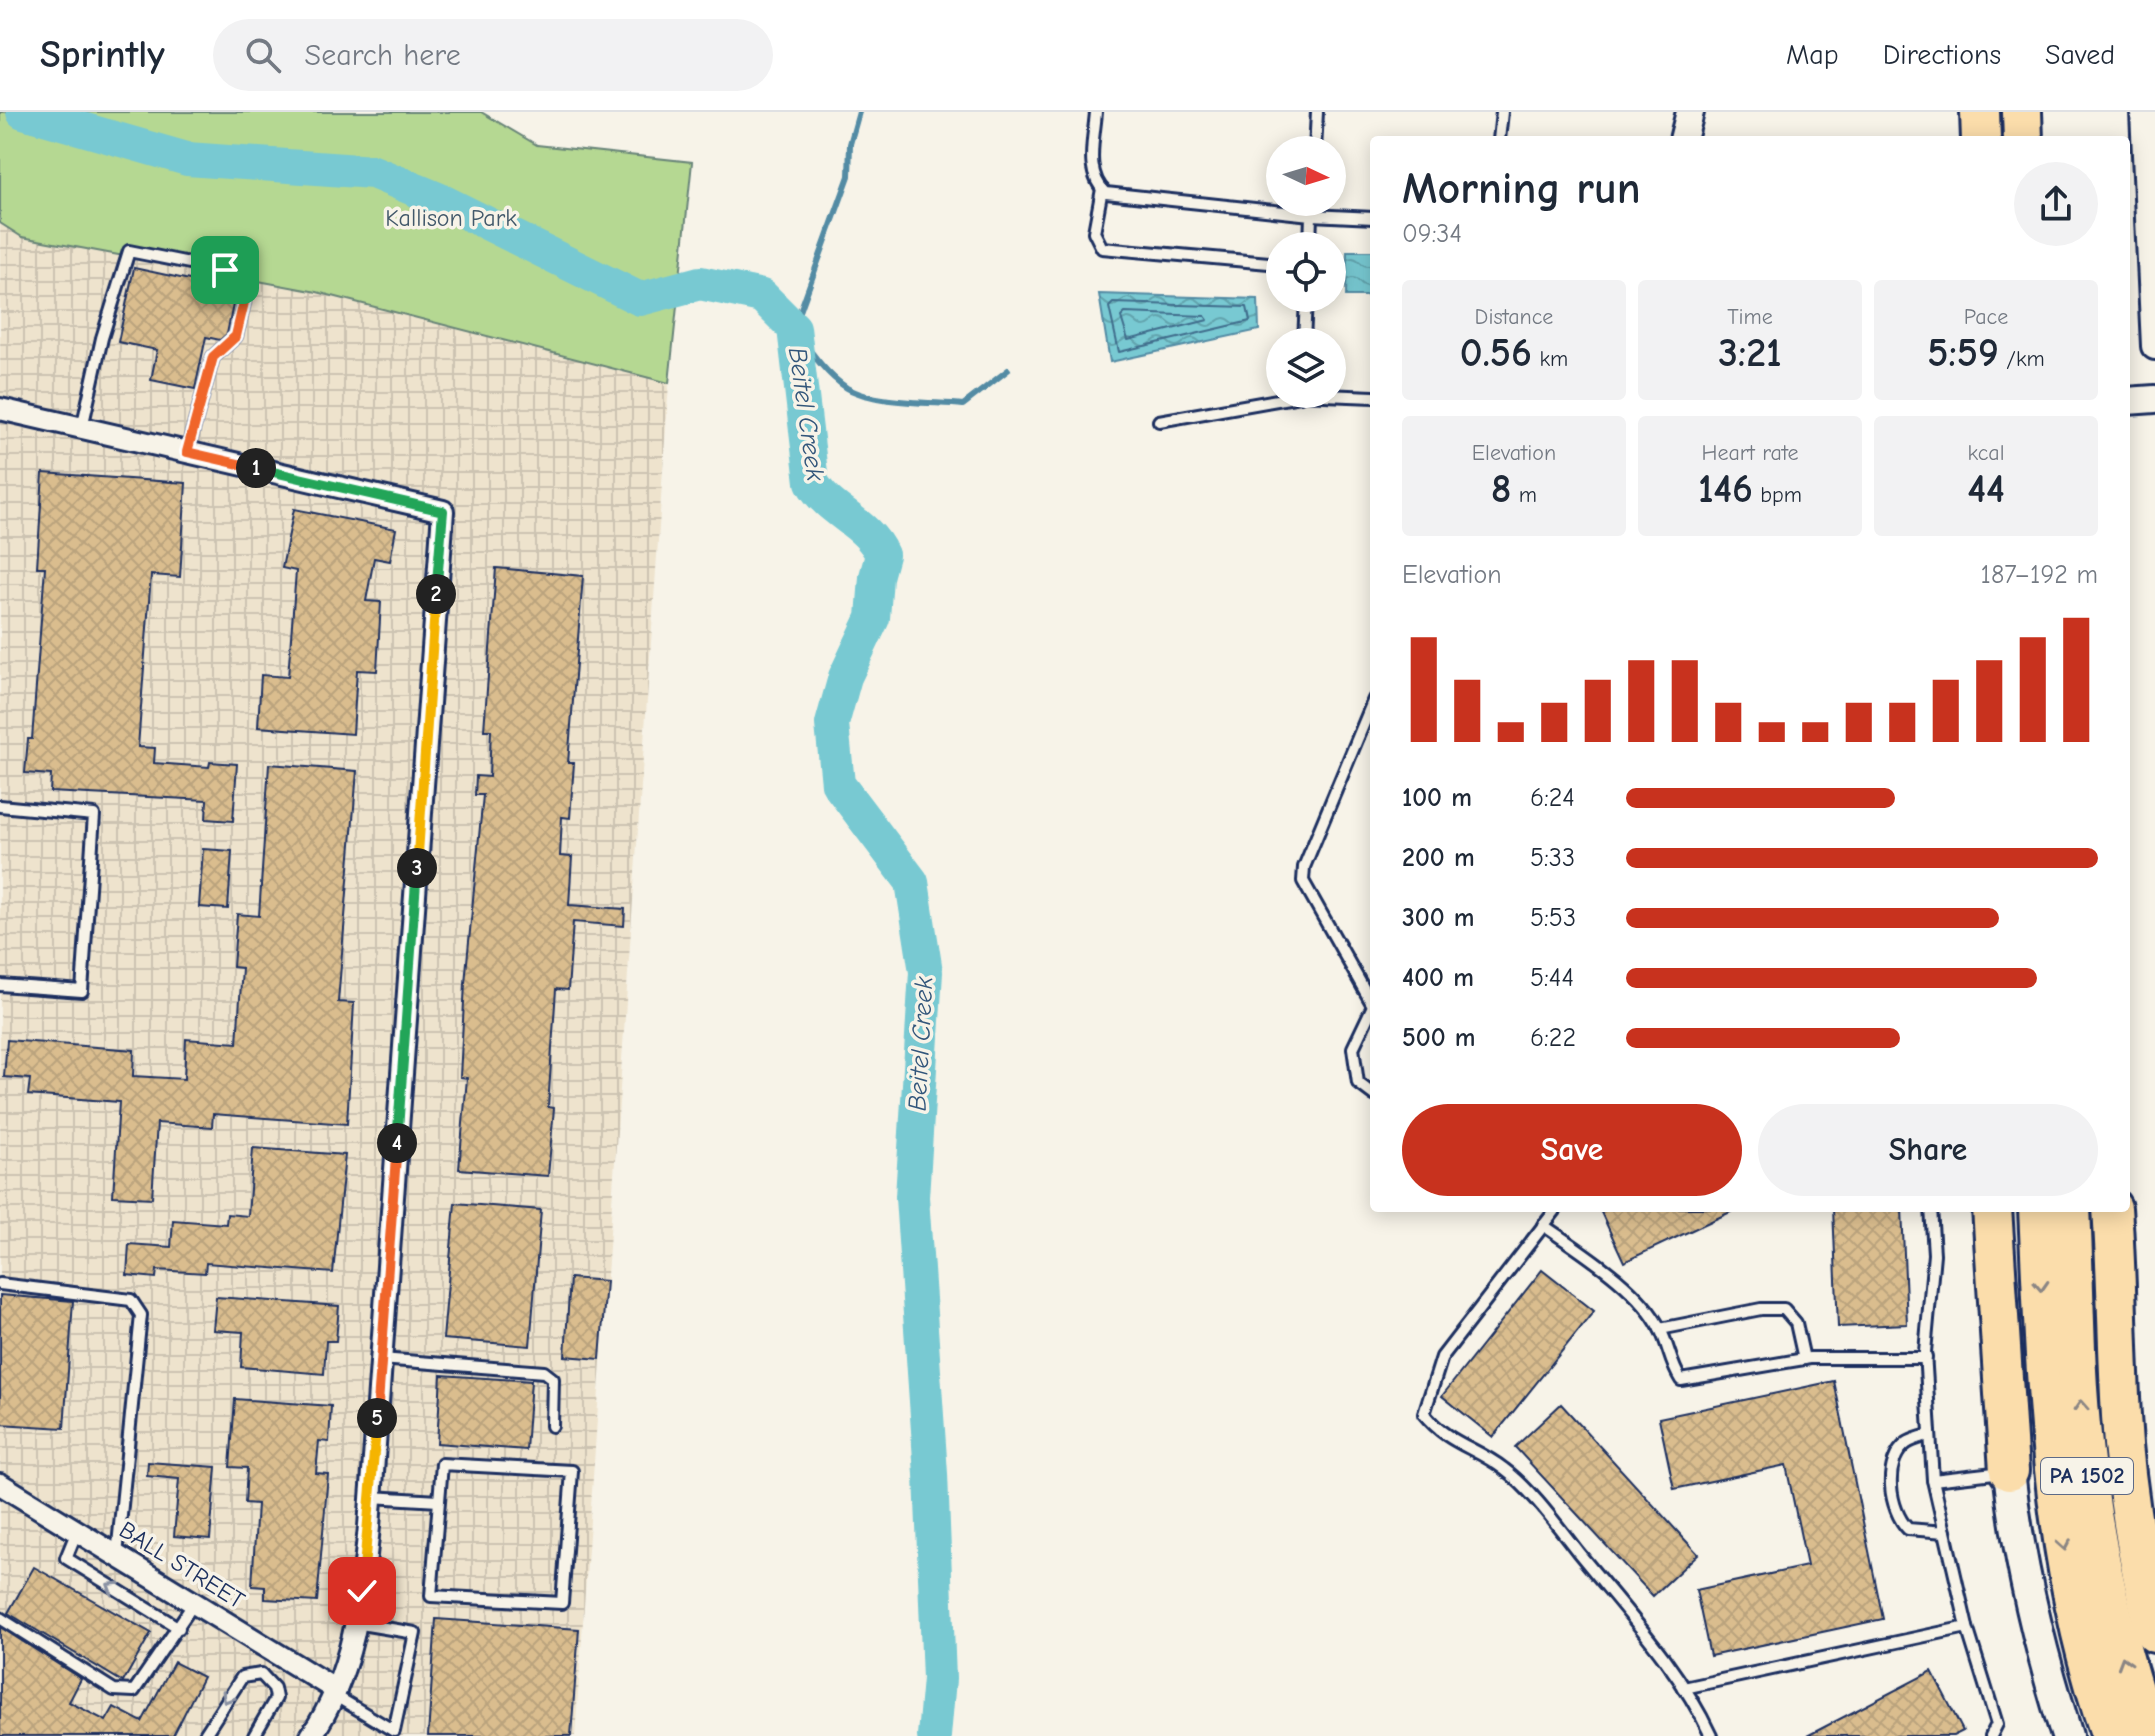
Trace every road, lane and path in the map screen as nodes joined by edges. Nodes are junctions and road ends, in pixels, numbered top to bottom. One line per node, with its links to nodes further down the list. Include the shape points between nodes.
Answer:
1 (1096, 112): 13 (lane, via 1092,172)
2 (1317, 112): 8 (lane)
3 (1502, 112): 9 (lane)
4 (1690, 112): 10 (street)
5 (1980, 112): 11 (highway)
6 (2022, 112): 12 (highway)
7 (2144, 112): 18 (street)
8 (1316, 136)
9 (1499, 136)
10 (1684, 136)
11 (1981, 136)
12 (2023, 136)
13 (1102, 189): 14 (lane, via 1118,197); 17 (lane, via 1094,232 1102,248)
14 (1266, 211)
15 (1332, 216): 16 (lane)
16 (1370, 218)
17 (1266, 263)
18 (2155, 346)
19 (1346, 396): 20 (lane)
20 (1370, 397)
21 (2155, 399): 23 (street)
22 (1266, 401): 25 (lane)
23 (2130, 401)
24 (0, 409): 26 (street)
25 (1159, 421)
26 (82, 428): 27 (street); 27 (lane, via 129,251 225,270 243,286 245,298 236,336 213,357)
27 (187, 452): 44 (street, via 443,511)
28 (1370, 709): 31 (lane, via 1304,867 1303,881)
29 (0, 806): 30 (lane, via 94,815 82,991)
30 (0, 985)
31 (1370, 1001)
32 (1370, 1012): 33 (lane, via 1353,1048 1358,1083)
33 (1370, 1092)
34 (1554, 1212): 40 (lane)
35 (1931, 1212): 43 (lane, via 1934,1254)
36 (1992, 1212): 48 (highway)
37 (2038, 1212): 72 (highway, PA 1502, one-way to 72, via 2055,1497 2092,1682)
38 (2071, 1212): 73 (highway, PA 1502, one-way to 38, via 2121,1652 2098,1552 2085,1460)
39 (2112, 1212): 61 (highway, via 2121,1416 2130,1504)
40 (1543, 1225): 42 (lane, via 1598,1264); 64 (lane, via 1442,1357 1424,1414 1439,1433 1505,1469)
41 (0, 1284): 55 (lane, via 131,1300 141,1315)
42 (1660, 1329): 45 (lane, via 1669,1362 1681,1380); 45 (lane, via 1784,1309 1796,1323)
43 (1926, 1358): 45 (lane); 47 (lane)
44 (381, 1359): 46 (lane, via 544,1372 553,1379); 51 (street)
45 (1804, 1359)
46 (552, 1426)
47 (1930, 1434): 49 (lane); 54 (lane, via 1907,1442 1895,1456 1890,1480 1899,1519 1908,1529)
48 (2009, 1471): 49 (lane); 71 (main road, via 2027,1587)
49 (1933, 1480): 54 (lane)
50 (0, 1484): 53 (street, BALL STREET)
51 (371, 1497): 52 (lane); 58 (street)
52 (439, 1501): 52 (lane, via 431,1596 562,1603 572,1471 442,1464)
53 (77, 1531): 55 (street, BALL STREET); 60 (lane, one-way to 53, via 66,1558)
54 (1945, 1532): 59 (lane)
55 (117, 1555): 56 (street, BALL STREET)
56 (194, 1603): 60 (lane); 62 (street, BALL STREET)
57 (0, 1618): 60 (lane, via 114,1690 134,1691)
58 (355, 1623): 65 (street); 65 (lane, via 415,1633 394,1731)
59 (1967, 1627): 64 (lane); 70 (lane, via 1997,1724)
60 (179, 1628)
61 (2155, 1633)
62 (272, 1651): 63 (lane); 65 (street, BALL STREET)
63 (261, 1674): 67 (lane, one-way to 67, via 242,1677); 68 (lane, via 276,1698)
64 (1684, 1688): 69 (lane)
65 (335, 1693): 66 (street)
66 (316, 1734)
67 (204, 1736)
68 (254, 1736)
69 (1711, 1736)
70 (1991, 1736)
71 (2067, 1736)
72 (2111, 1736)
73 (2148, 1736)

